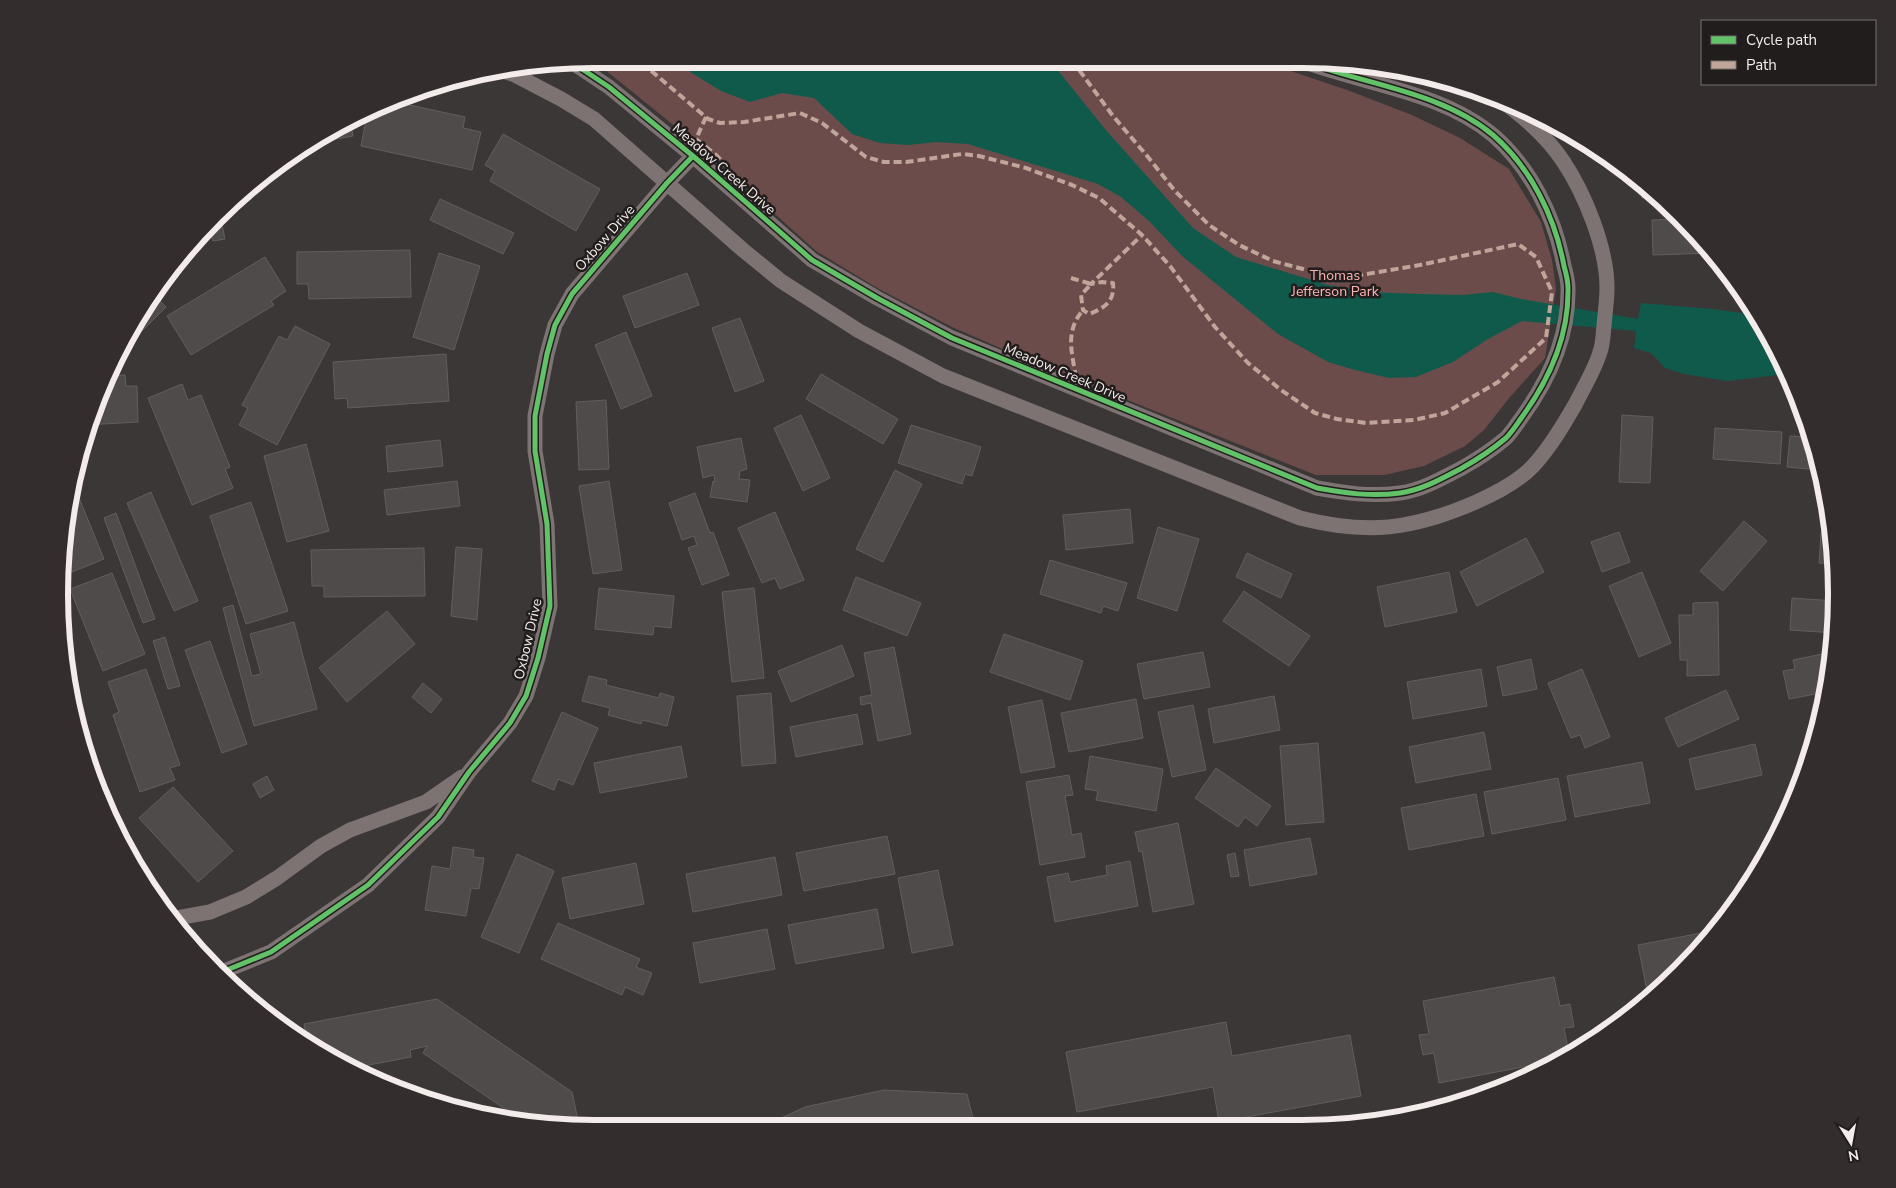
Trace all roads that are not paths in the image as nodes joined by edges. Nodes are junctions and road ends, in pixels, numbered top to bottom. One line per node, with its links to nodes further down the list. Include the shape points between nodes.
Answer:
1 (581, 68): 5 (street, Meadow Creek Drive)
2 (1327, 69): 5 (street, Meadow Creek Drive, via 1440,103 1495,137 1518,161 1545,205 1561,249 1568,286 1566,318 1550,370 1535,399 1507,437 1477,460 1438,481 1401,493 1358,495 1317,488 952,338 812,260)
3 (513, 74): 6 (street, via 594,119)
4 (1522, 116): 6 (street, via 1562,159 1577,185 1603,252 1607,287 1600,352 1565,423 1533,466 1515,481 1448,514 1379,528 1340,527 1300,518 943,376 859,331 781,281)
5 (693, 156): 6 (street, Oxbow Drive)
6 (667, 183): 7 (street, Oxbow Drive, via 572,294 556,325 535,416 535,451 547,524 550,606 526,696 510,723)
7 (469, 772): 8 (street, Oxbow Drive, via 426,802 350,830 246,897 210,912); 9 (street, Oxbow Drive, via 438,817 368,885 271,952)
8 (178, 918)
9 (226, 970)

